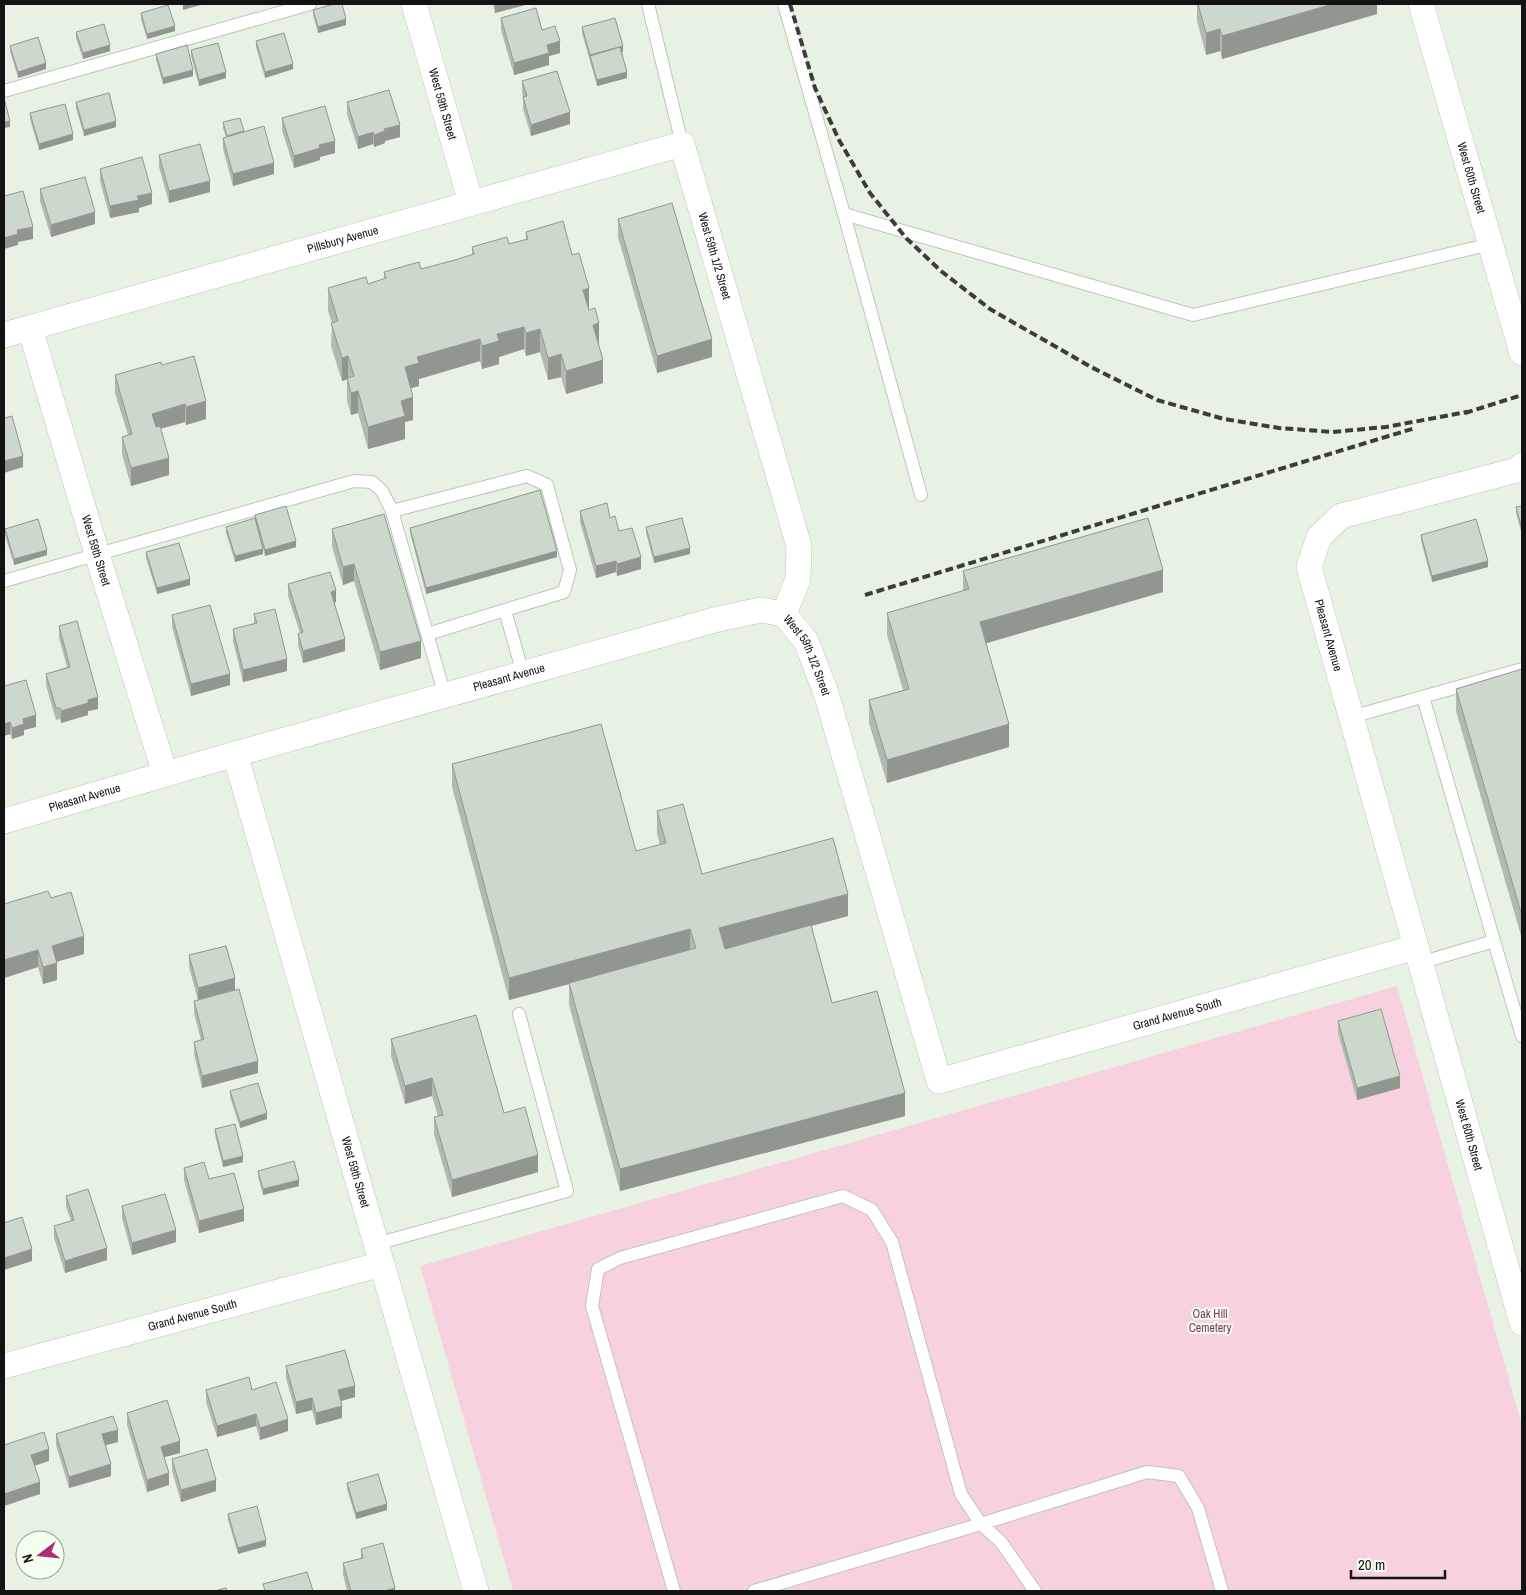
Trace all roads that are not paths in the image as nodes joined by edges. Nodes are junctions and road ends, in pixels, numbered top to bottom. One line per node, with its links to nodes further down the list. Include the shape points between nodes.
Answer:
1 (310, 4): 6 (lane)
2 (414, 4): 8 (street, West 59th Street)
3 (648, 4): 7 (lane)
4 (784, 4): 9 (lane)
5 (1421, 4): 10 (street, West 60th Street)
6 (4, 91)
7 (682, 144): 8 (street, Pillsbury Avenue); 20 (street, West 59th 1/2 Street, via 799,546 798,578)
8 (471, 203): 11 (street, Pillsbury Avenue)
9 (844, 214): 10 (lane, via 1193,314); 15 (lane)
10 (1491, 244): 13 (street, West 60th Street)
11 (30, 328): 12 (street, Pillsbury Avenue); 17 (street, West 59th Street)
12 (4, 336)
13 (1522, 353)
14 (1522, 465): 26 (street, Pleasant Avenue, via 1517,470 1341,516 1319,537 1308,567)
15 (921, 496)
16 (392, 511): 17 (lane, via 382,491 372,482 354,481); 19 (lane, via 527,476 547,485 570,570 564,592); 21 (lane)
17 (97, 554): 18 (lane); 28 (street, West 59th Street)
18 (4, 581)
19 (505, 610): 21 (lane); 23 (lane)
20 (784, 614): 23 (street, Pleasant Avenue, via 760,610 718,619); 34 (street, West 59th 1/2 Street, via 806,641 826,693)
21 (428, 634): 24 (lane)
22 (1522, 669): 25 (lane)
23 (523, 674): 24 (street, Pleasant Avenue)
24 (445, 696): 27 (street, Pleasant Avenue)
25 (1423, 697): 26 (lane); 30 (lane)
26 (1351, 717): 31 (street, Pleasant Avenue)
27 (235, 754): 28 (street, Pleasant Avenue); 35 (street, West 59th Street)
28 (164, 774): 29 (street, Pleasant Avenue)
29 (4, 821)
30 (1494, 942): 31 (lane); 33 (lane)
31 (1418, 955): 34 (street, Grand Avenue South); 36 (street, West 60th Street)
32 (519, 1014): 35 (lane, via 567,1190)
33 (1522, 1036)
34 (939, 1081)
35 (379, 1254): 37 (street, Grand Avenue South); 39 (street, West 59th Street)
36 (1522, 1323)
37 (4, 1366)
38 (981, 1524): 40 (lane, via 961,1494 892,1242 872,1210 843,1196 620,1258 598,1269 592,1306); 41 (lane); 42 (lane, via 1001,1542); 43 (lane, via 1147,1472 1179,1476 1198,1508)
39 (476, 1591)
40 (674, 1591)
41 (754, 1591)
42 (1035, 1591)
43 (1222, 1591)

